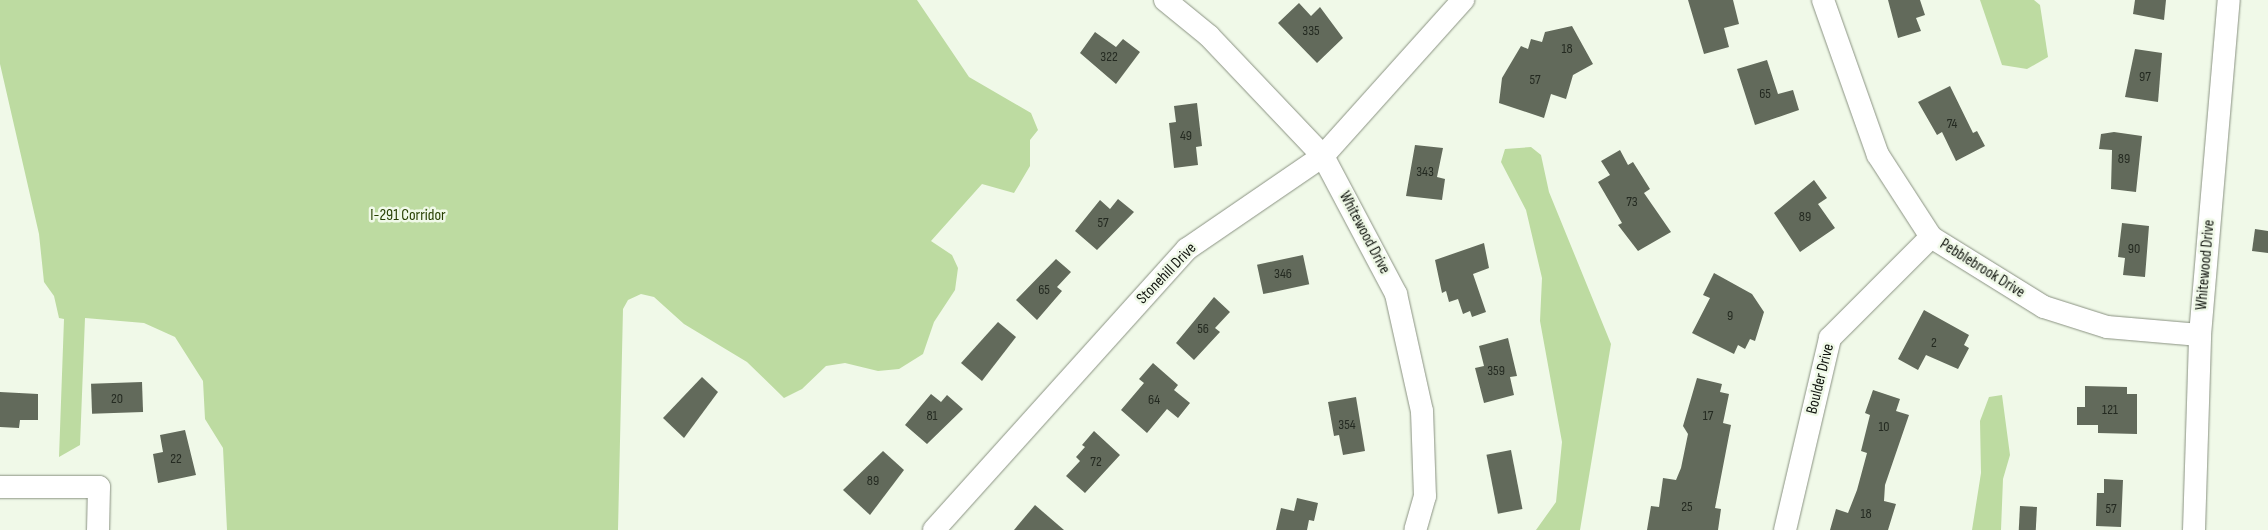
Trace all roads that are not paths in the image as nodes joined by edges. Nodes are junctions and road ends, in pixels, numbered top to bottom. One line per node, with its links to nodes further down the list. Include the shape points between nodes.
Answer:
1 (1165, 0): 5 (street, Whitewood Drive, via 1209,36)
2 (1463, 0): 5 (street, Stonehill Drive)
3 (1823, 0): 6 (street, Pebblebrook Drive, via 1878,155)
4 (2228, 0): 7 (street, Whitewood Drive)
5 (1322, 156): 10 (street, Stonehill Drive, via 1187,249); 11 (street, Whitewood Drive, via 1396,294 1422,411 1425,496)
6 (1931, 237): 7 (street, Pebblebrook Drive, via 2044,307 2107,328); 12 (street, Boulder Drive, via 1830,338)
7 (2200, 335): 13 (street, Whitewood Drive)
8 (0, 487): 9 (street, via 99,487)
9 (98, 530)
10 (934, 530)
11 (1415, 530)
12 (1785, 530)
13 (2194, 530)

